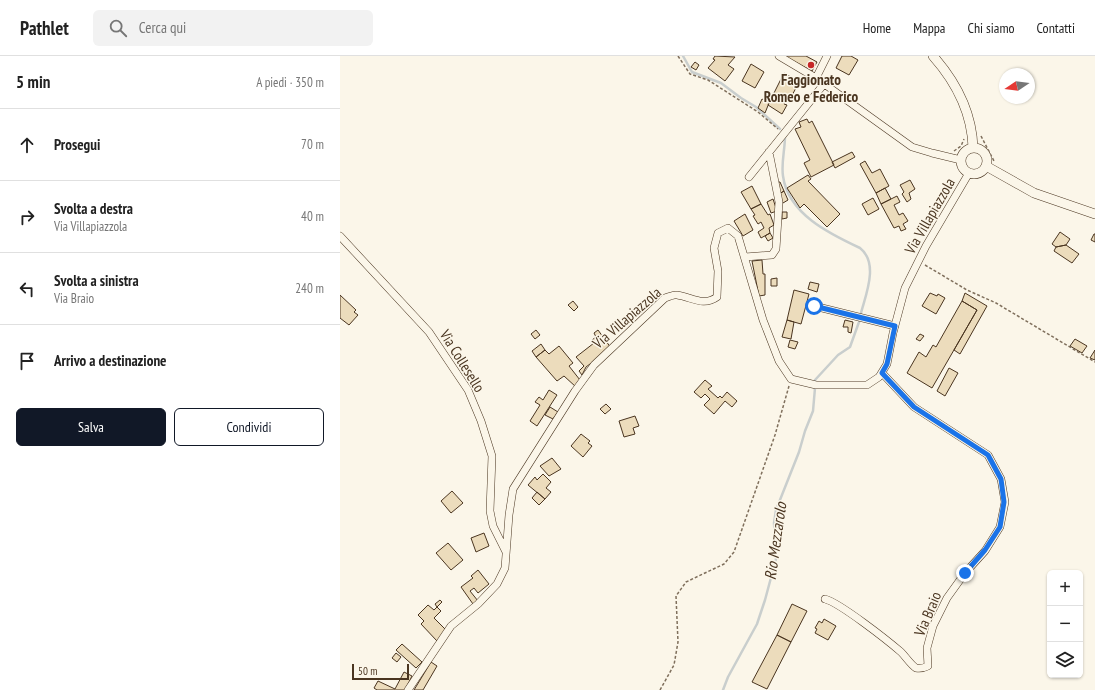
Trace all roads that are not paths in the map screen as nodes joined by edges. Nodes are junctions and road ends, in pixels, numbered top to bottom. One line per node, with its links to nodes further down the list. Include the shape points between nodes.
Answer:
1 (779, 56): 4 (street)
2 (827, 56): 4 (street)
3 (933, 56): 6 (street, via 962,96 976,136)
4 (816, 78): 5 (street)
5 (824, 84): 7 (street); 8 (street, via 912,147)
6 (973, 148): 8 (street, via 965,152); 9 (street, via 978,148 986,155)
7 (769, 152): 11 (street); 14 (street, via 779,202 776,249 772,255)
8 (961, 160): 10 (street, via 964,169)
9 (986, 166): 10 (street, via 977,174); 12 (street, via 1034,193)
10 (970, 173): 16 (street, Via Villapiazzola, via 918,261 905,288)
11 (749, 177)
12 (1095, 214)
13 (340, 236): 18 (street, Via Collesello, via 429,332 468,390 492,456 490,511 493,526)
14 (745, 257): 17 (street, Via Villapiazzola, via 763,320 779,361 790,379 816,385 867,386); 18 (street, Via Villapiazzola, via 738,236 728,228 718,233 714,248 718,271 717,297 710,302 696,301 676,294 665,298 594,365 513,489)
15 (814, 306): 16 (street)
16 (895, 326): 17 (street, Via Villapiazzola, via 887,364)
17 (882, 373): 19 (street, Via Braio, via 914,407 988,455 1001,479 1004,502 1000,527 947,598 933,626 927,648 928,666 923,669 915,667 902,653 832,600)
18 (506, 552): 20 (street, Via Villapiazzola, via 505,568 497,584 451,626)
19 (825, 599)
20 (408, 690)

